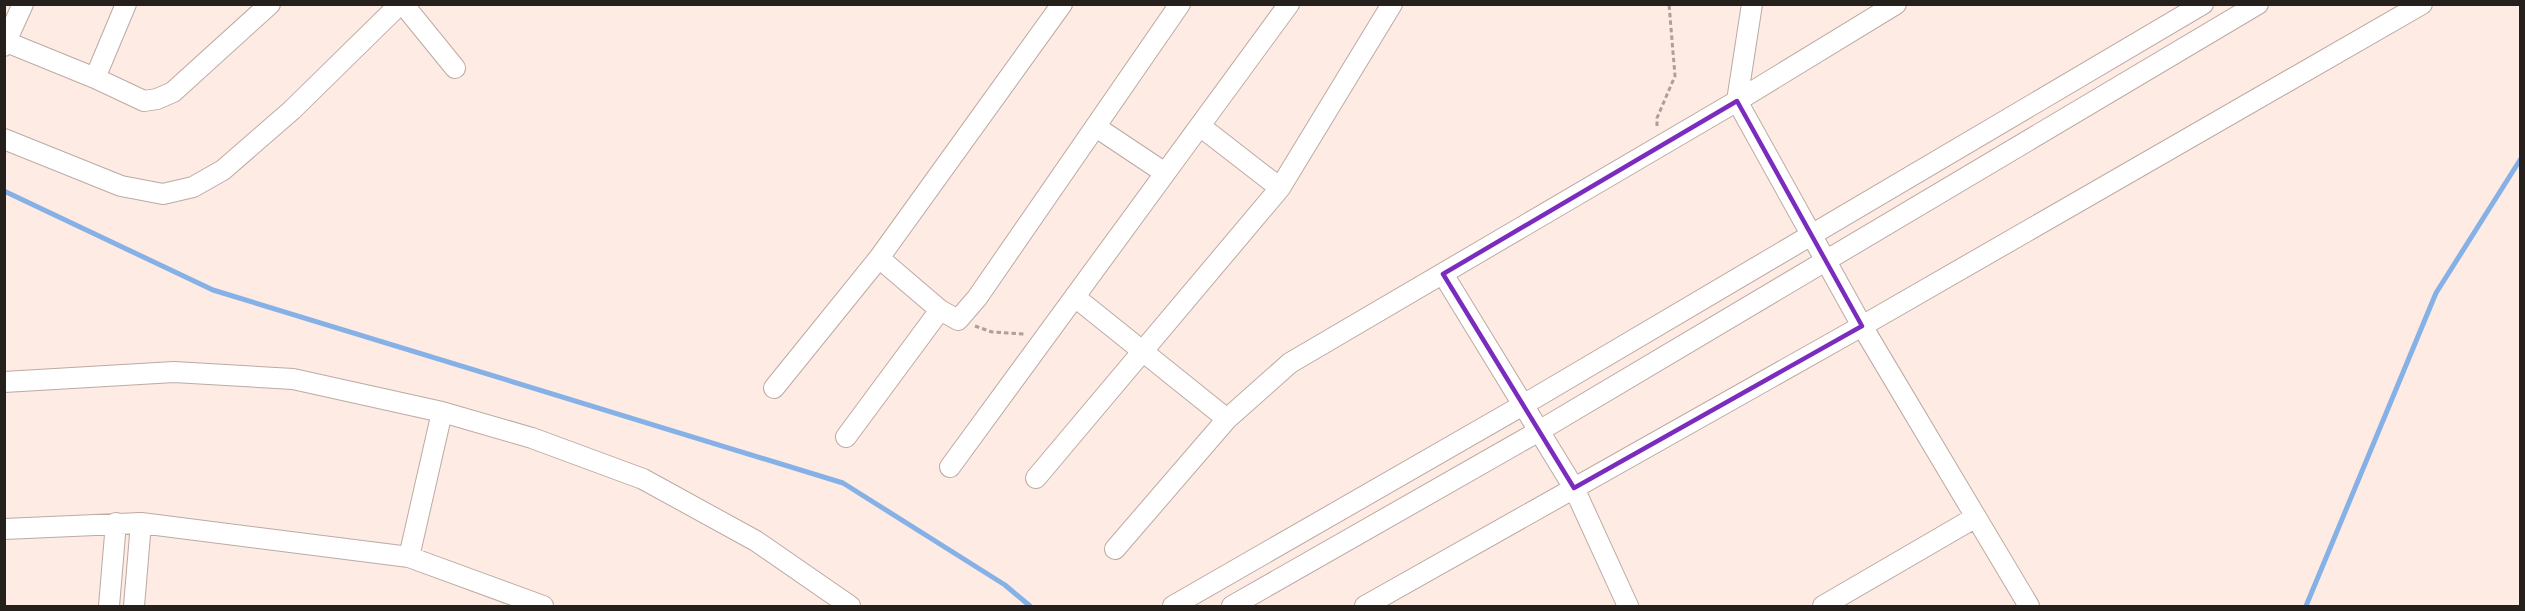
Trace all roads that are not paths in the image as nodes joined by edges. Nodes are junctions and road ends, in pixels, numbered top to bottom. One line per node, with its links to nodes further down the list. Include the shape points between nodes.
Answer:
1 (22, 4): 15 (street)
2 (126, 4): 17 (street)
3 (270, 4): 17 (street, via 173,92 157,99 144,101)
4 (401, 4): 16 (street); 21 (street, via 292,110 223,170 193,188 164,194 121,186)
5 (1062, 4): 25 (street)
6 (1180, 4): 20 (street)
7 (1289, 4): 19 (street)
8 (1392, 4): 23 (street)
9 (1752, 4): 18 (street)
10 (1896, 4): 18 (street)
11 (2203, 4): 24 (street)
12 (2258, 4): 14 (street)
13 (2422, 4): 30 (street)
14 (2233, 11): 26 (street)
15 (5, 43): 17 (street)
16 (456, 68)
17 (94, 78)
18 (1737, 101): 24 (street); 27 (street)
19 (1200, 126): 22 (street); 23 (street)
20 (1096, 127): 22 (street); 29 (street, via 977,298 957,320)
21 (4, 139)
22 (1165, 173): 28 (street)
23 (1280, 188): 31 (street)
24 (1810, 234): 26 (street); 34 (street)
25 (879, 258): 29 (street); 33 (street)
26 (1825, 260): 30 (street); 37 (street)
27 (1443, 274): 34 (street); 36 (street, via 1290,363)
28 (1075, 297): 31 (street); 39 (street)
29 (940, 310): 38 (street)
30 (1862, 326): 41 (street); 42 (street)
31 (1143, 352): 36 (street); 40 (street)
32 (4, 382): 35 (street, via 174,372 293,379)
33 (774, 388)
34 (1523, 405): 37 (street); 52 (street)
35 (442, 411): 47 (street); 51 (street, via 532,438 643,479 756,541)
36 (1227, 419): 46 (street)
37 (1539, 431): 41 (street); 53 (street)
38 (846, 437)
39 (950, 467)
40 (1036, 478)
41 (1574, 488): 54 (street); 55 (street)
42 (1976, 517): 56 (street); 57 (street)
43 (116, 523): 44 (street); 45 (street); 48 (street)
44 (141, 523): 47 (street); 49 (street)
45 (4, 530)
46 (1115, 549)
47 (409, 557): 50 (street)
48 (109, 606)
49 (134, 606)
50 (543, 606)
51 (850, 606)
52 (1173, 606)
53 (1232, 606)
54 (1365, 606)
55 (1628, 606)
56 (1823, 606)
57 (2029, 606)

